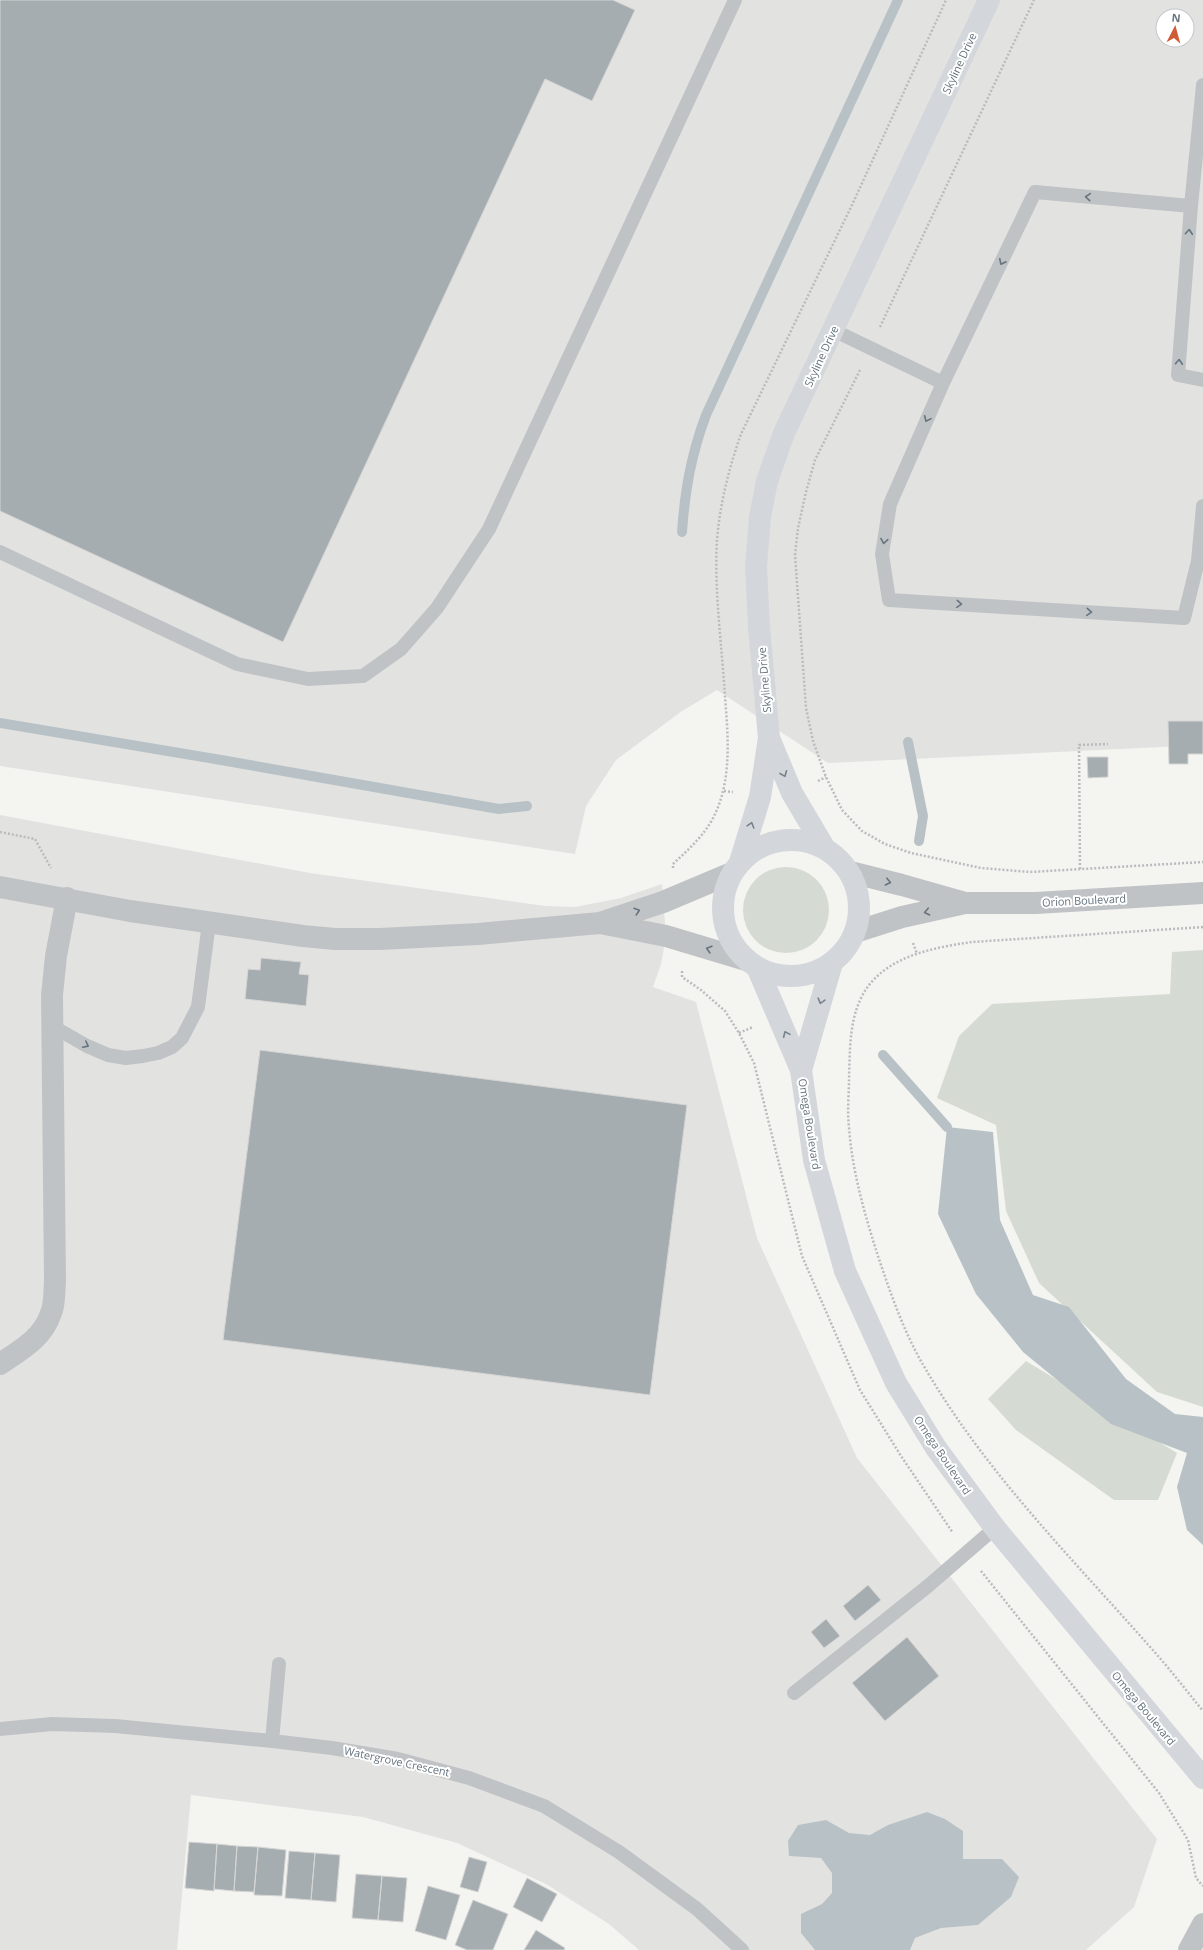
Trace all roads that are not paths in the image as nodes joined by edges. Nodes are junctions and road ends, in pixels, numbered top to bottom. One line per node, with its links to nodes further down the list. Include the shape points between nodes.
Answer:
1 (735, 0): 9 (lane, via 489,529 437,608 401,649 363,676 308,679 237,664)
2 (989, 0): 5 (main road, Skyline Drive)
3 (1203, 85): 4 (lane)
4 (1191, 206): 6 (lane, one-way to 4, via 1178,375); 7 (lane, one-way to 7, via 1035,192)
5 (833, 330): 7 (lane); 10 (main road, Skyline Drive, via 784,433 767,481 760,517 757,582)
6 (1203, 380)
7 (943, 383): 8 (lane, one-way to 8, via 890,504 882,554 889,600 1184,618 1198,561)
8 (1203, 506)
9 (0, 552)
10 (769, 738): 11 (main road, Skyline Drive, one-way to 11, via 792,792); 12 (main road, Skyline Drive, one-way to 10, via 760,797)
11 (824, 847): 12 (main road, via 802,840 779,840 758,848); 13 (main road, via 839,858)
12 (736, 867): 19 (street, one-way to 12, via 663,902); 22 (main road, via 723,895 723,919 731,941)
13 (850, 872): 17 (street, Orion Boulevard, one-way to 17); 20 (main road, via 859,899 860,912)
14 (0, 887): 16 (street)
15 (1203, 893): 17 (street, Orion Boulevard, via 1036,903)
16 (67, 898): 18 (street); 23 (street, via 56,956)
17 (966, 903): 20 (street, Orion Boulevard, one-way to 20, via 902,917)
18 (209, 923): 19 (street, via 335,939 380,939 478,934); 23 (lane, one-way to 18, via 108,1055 126,1058 143,1056 172,1047 182,1038 198,1007)
19 (600, 923): 22 (street, one-way to 19, via 666,936)
20 (855, 932): 21 (main road, via 846,950)
21 (832, 963): 22 (main road, via 814,972 795,976 775,974); 24 (main road, Omega Boulevard, one-way to 24)
22 (752, 964): 24 (main road, Omega Boulevard, one-way to 22)
23 (52, 1026): 25 (street, via 55,1282 52,1312 43,1330 24,1349)
24 (801, 1070): 26 (main road, Omega Boulevard, via 814,1160 845,1271 896,1383 936,1448)
25 (0, 1364)
26 (995, 1528): 28 (lane, via 928,1586); 31 (main road, Omega Boulevard)
27 (279, 1664): 30 (lane)
28 (794, 1694)
29 (0, 1729): 30 (lane, Watergrove Crescent, via 52,1724 115,1726)
30 (272, 1741): 33 (lane, Watergrove Crescent, via 398,1759 469,1778 544,1806 619,1852 697,1909)
31 (1203, 1778)
32 (1203, 1924): 34 (street)
33 (742, 1950)
34 (1189, 1950)

